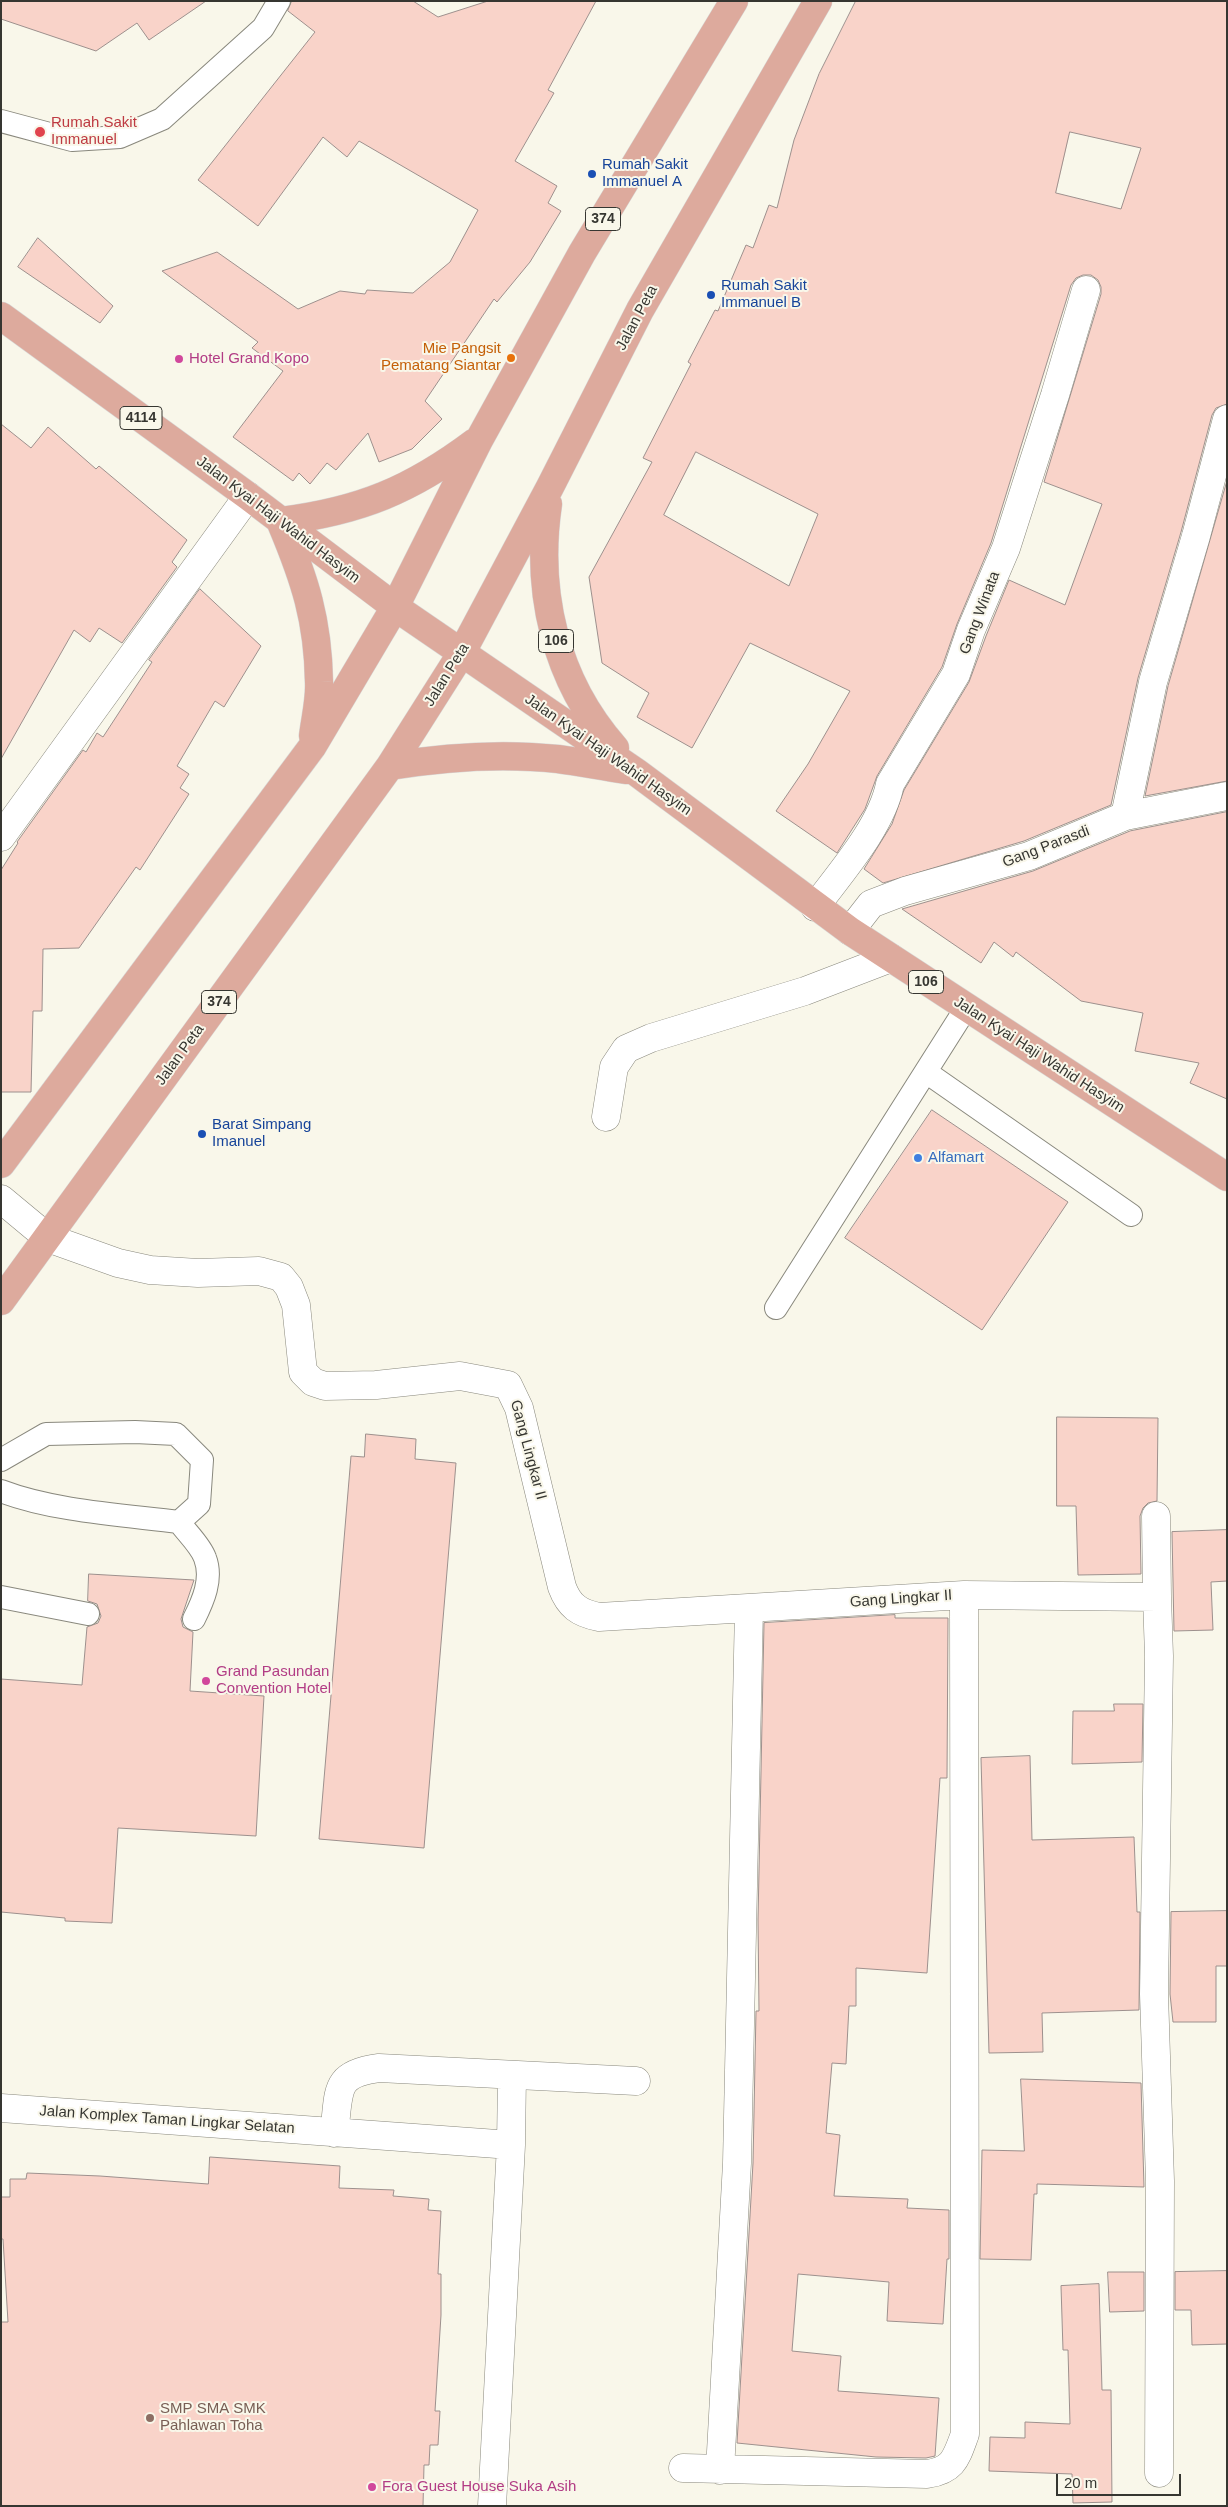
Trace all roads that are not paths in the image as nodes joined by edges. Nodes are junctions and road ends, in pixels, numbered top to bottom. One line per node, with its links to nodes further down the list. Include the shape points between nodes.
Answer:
1 (279, 1): 4 (lane, via 263,28 162,119 120,137 72,140)
2 (734, 1): 8 (main road, 374, via 582,253)
3 (818, 1): 9 (main road, Jalan Peta / 374, via 640,310)
4 (1, 121)
5 (1086, 290): 20 (street, Gang Winata, via 1006,548 956,674 890,784 887,800 849,863)
6 (1, 316): 10 (main road, Jalan Kyai Haji Wahid Hasyim / 4114)
7 (1227, 419): 18 (street, via 1153,682)
8 (478, 440): 11 (main road, via 437,470 368,503 325,516); 12 (main road, 374)
9 (550, 487): 13 (main road, Jalan Peta / 374); 16 (main road, 106, via 544,535 544,582 552,629 571,682 599,730)
10 (248, 496): 11 (main road, Jalan Kyai Haji Wahid Hasyim / 4114); 19 (street)
11 (281, 521): 12 (main road, Jalan Kyai Haji Wahid Hasyim / 4114); 14 (main road, via 302,572 315,620 319,684)
12 (395, 607): 13 (main road, Jalan Kyai Haji Wahid Hasyim); 14 (main road, 374)
13 (461, 654): 15 (main road, Jalan Peta / 374); 16 (main road, Jalan Kyai Haji Wahid Hasyim / 106)
14 (312, 747): 26 (main road, 374)
15 (390, 766): 16 (main road, 106, via 479,756 557,759); 30 (main road, Jalan Peta / 374)
16 (636, 772): 20 (main road, Jalan Kyai Haji Wahid Hasyim / 106)
17 (1227, 796): 18 (street, Gang Parasdi)
18 (1125, 816): 21 (street, Gang Parasdi, via 1029,856 905,891 871,904)
19 (1, 837)
20 (815, 907): 21 (main road, Jalan Kyai Haji Wahid Hasyim / 106)
21 (850, 931): 22 (main road, Jalan Kyai Haji Wahid Hasyim / 106)
22 (891, 958): 23 (main road, Jalan Kyai Haji Wahid Hasyim / 106); 25 (street, via 805,991 651,1038 626,1049 614,1067)
23 (966, 1008): 24 (lane); 27 (main road, Jalan Kyai Haji Wahid Hasyim / 106)
24 (926, 1072): 29 (lane); 32 (lane)
25 (606, 1117)
26 (1, 1164)
27 (1227, 1177)
28 (1, 1200): 30 (street, Gang Lingkar II)
29 (1131, 1215)
30 (48, 1238): 31 (main road, Jalan Peta / 374); 40 (street, Gang Lingkar II, via 118,1263 150,1270 198,1273 259,1271 282,1277 296,1305 303,1372 313,1382 325,1386 376,1385 460,1376 508,1385 519,1408 562,1587 573,1608 599,1617)
31 (1, 1301)
32 (776, 1308)
33 (1, 1460): 36 (lane, via 46,1434 176,1434 202,1460 199,1504)
34 (1, 1492): 36 (lane, via 58,1506)
35 (1156, 1516): 39 (street)
36 (179, 1522): 42 (lane, via 205,1558 208,1579)
37 (964, 1595): 39 (street, Gang Lingkar II); 40 (street, Gang Lingkar II); 49 (street, via 965,2434 950,2466 941,2472)
38 (1, 1596): 41 (lane)
39 (1157, 1597): 50 (street, via 1154,1994 1160,2182)
40 (749, 1609): 49 (street, via 737,2163)
41 (88, 1614)
42 (194, 1619)
43 (512, 2075): 44 (street); 46 (street, via 379,2068 361,2071 342,2083); 47 (street)
44 (636, 2081)
45 (1, 2108): 46 (street, Jalan Komplex Taman Lingkar Selatan)
46 (334, 2133): 47 (street, Jalan Komplex Taman Lingkar Selatan)
47 (511, 2145): 51 (street)
48 (683, 2468): 49 (street)
49 (720, 2470)
50 (1158, 2473)
51 (492, 2506)

